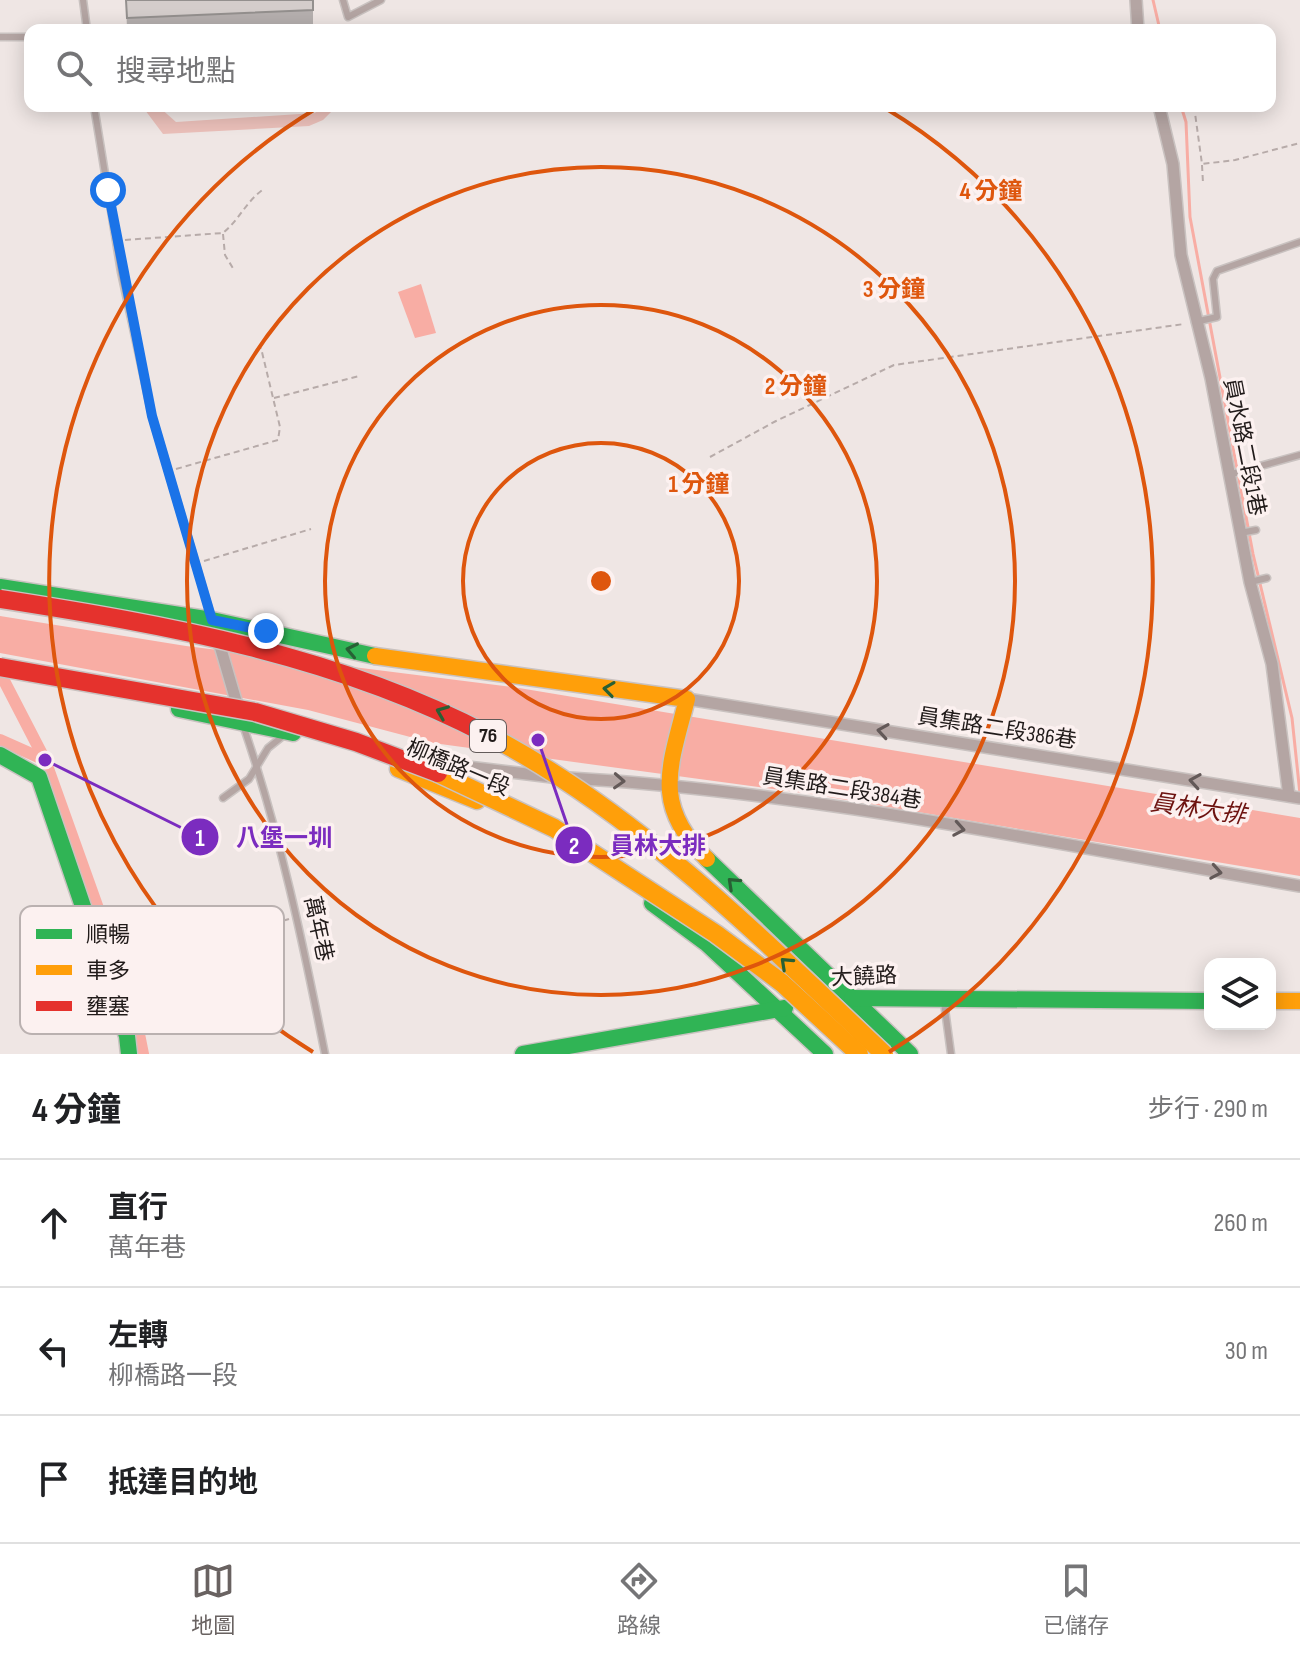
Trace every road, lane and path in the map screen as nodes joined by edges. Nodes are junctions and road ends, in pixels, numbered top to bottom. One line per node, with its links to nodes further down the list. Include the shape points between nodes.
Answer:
1 (83, 0): 5 (lane)
2 (343, 0): 3 (lane, via 348,17)
3 (381, 0)
4 (1136, 0): 6 (street)
5 (86, 24)
6 (1138, 24)
7 (0, 37): 8 (lane)
8 (24, 37)
9 (95, 112): 17 (lane)
10 (1160, 112): 20 (street, 員水路二段1巷)
11 (1195, 112): 13 (path)
12 (1300, 143): 13 (path)
13 (1202, 164): 14 (path)
14 (1203, 183)
15 (265, 188): 16 (path, via 246,202)
16 (223, 233): 17 (path); 19 (path, via 225,255)
17 (116, 241): 26 (lane)
18 (1300, 242): 20 (lane, via 1217,271 1217,317)
19 (234, 270)
20 (1195, 322): 25 (path, via 894,365); 27 (street, 員水路二段1巷)
21 (261, 348): 23 (path)
22 (359, 376): 23 (path)
23 (273, 398): 26 (path, via 278,440)
24 (1300, 455): 27 (lane)
25 (710, 457)
26 (168, 471): 31 (lane)
27 (1228, 475): 30 (street, 員水路二段1巷)
28 (311, 529): 31 (path)
29 (1256, 530): 30 (lane)
30 (1240, 533): 33 (street, 員水路二段1巷)
31 (196, 564): 36 (lane)
32 (1267, 578): 33 (lane)
33 (1250, 582): 46 (street, 員水路二段1巷, via 1272,664)
34 (0, 587): 36 (main road)
35 (0, 599): 64 (main road, 76, one-way to 35, bridge, via 717,899 627,825 544,768 457,718 322,665 231,641)
36 (212, 620): 39 (main road, one-way to 36, via 400,661); 40 (street)
37 (0, 667): 63 (main road, 76, bridge, via 255,712 452,778 554,828 716,934 782,983)
38 (0, 677): 40 (main road, 柳橋路一段)
39 (687, 699): 45 (main road); 46 (street, 員集路二段386巷, one-way to 39)
40 (242, 722): 41 (main road, 柳橋路一段); 44 (lane, 萬年巷)
41 (289, 732): 43 (main road, 柳橋路一段); 44 (lane, via 268,748)
42 (0, 755): 49 (main road, via 39,777)
43 (374, 759): 45 (street, 員集路二段384巷, one-way to 45); 57 (main road, 柳橋路一段, via 495,808 585,857 706,943)
44 (258, 769): 47 (lane); 50 (lane, 萬年巷)
45 (667, 784): 48 (street, 員集路二段384巷, one-way to 48); 52 (main road, one-way to 45, via 684,837 668,803)
46 (1295, 797)
47 (223, 798)
48 (1300, 886)
49 (83, 906)
50 (298, 917): 51 (path); 60 (lane, 萬年巷)
51 (284, 921)
52 (854, 998): 53 (main road, 大饒路); 57 (main road, 大饒路); 65 (main road)
53 (944, 1001): 54 (main road, 大饒路); 66 (lane)
54 (1204, 1001)
55 (1276, 1001): 56 (main road)
56 (1300, 1001)
57 (780, 1009): 61 (main road, 大饒路); 62 (main road, 柳橋路一段)
58 (125, 1034): 59 (main road)
59 (129, 1054)
60 (325, 1054)
61 (523, 1054)
62 (825, 1054)
63 (859, 1054)
64 (884, 1054)
65 (910, 1054)
66 (951, 1054)

